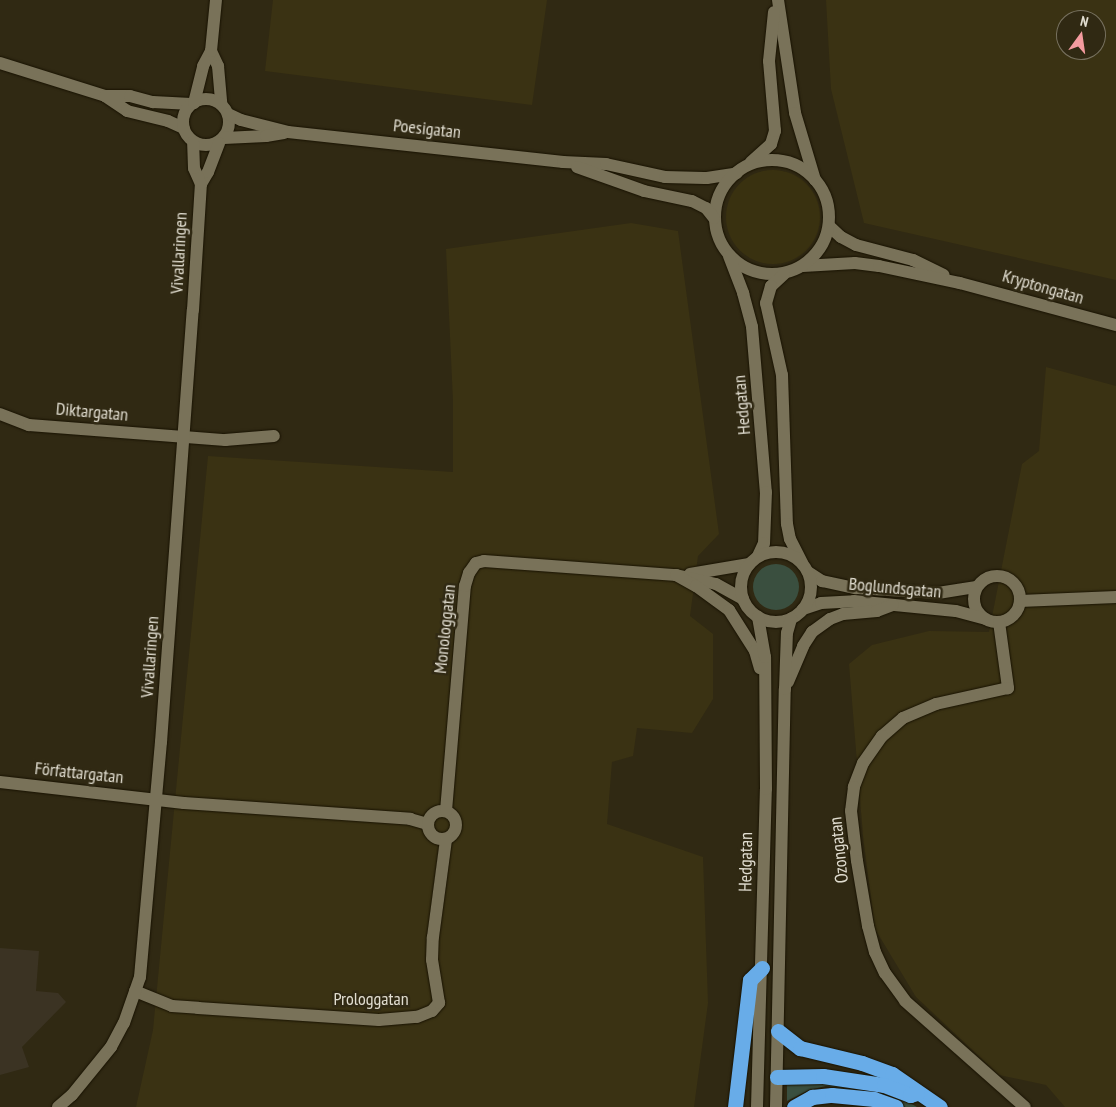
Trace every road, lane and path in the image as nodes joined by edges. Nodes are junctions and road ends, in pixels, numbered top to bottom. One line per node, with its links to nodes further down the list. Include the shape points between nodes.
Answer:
1 (216, 0): 3 (street)
2 (776, 0): 13 (street, via 770,61 775,131 771,144); 14 (street, via 795,113)
3 (211, 51): 6 (street, via 202,66); 7 (street, via 218,66 218,94)
4 (0, 62): 5 (street)
5 (105, 96): 6 (street); 8 (street, via 127,111)
6 (193, 103): 7 (street, via 206,99); 8 (street, via 183,117)
7 (224, 109): 9 (street, Poesigatan, via 241,120); 10 (street, via 230,124)
8 (184, 128): 11 (street)
9 (288, 132): 10 (street, Poesigatan); 12 (street, Poesigatan)
10 (221, 140): 11 (street, via 204,146); 15 (street, Vivallaringen)
11 (193, 142): 15 (street, Vivallaringen, via 194,168)
12 (562, 162): 13 (street, Poesigatan, via 606,164 665,177 707,178); 16 (street, Poesigatan, via 644,191 692,201 706,208)
13 (741, 170): 14 (street, via 769,160 784,161 801,168); 16 (street, via 719,195)
14 (815, 180): 17 (street, via 824,194)
15 (201, 184): 24 (street, Vivallaringen)
16 (714, 218): 18 (street, via 719,239)
17 (829, 226): 19 (street, via 824,244); 21 (street, Kryptongatan, via 856,244 913,260)
18 (728, 254): 20 (street, via 743,267 761,274); 26 (street, Hedgatan, via 743,293 753,336 766,492 764,543)
19 (803, 266): 20 (street); 21 (street, Kryptongatan, via 854,263)
20 (784, 274): 27 (street, via 771,286 766,303 782,375 787,524 790,539)
21 (960, 282): 22 (street, Kryptongatan)
22 (1116, 325)
23 (0, 414): 24 (street, Diktargatan, via 29,424)
24 (184, 436): 25 (street, Diktargatan, via 225,440); 42 (street, Vivallaringen)
25 (274, 436)
26 (753, 560): 27 (street, via 769,552 781,552 790,554); 28 (street, Monologgatan, via 717,571); 31 (street, via 741,581)
27 (806, 568): 29 (street, Boglundsgatan, via 822,582 856,588 938,593); 34 (street, via 811,591)
28 (676, 575): 31 (street, Monologgatan, via 716,584); 39 (street, via 728,610 755,651); 43 (street, Monologgatan, via 484,561 473,566 465,586)
29 (977, 587): 32 (street, via 989,578 1004,577 1016,587); 37 (street, via 974,602)
30 (1116, 597): 32 (street)
31 (743, 599): 35 (street)
32 (1020, 601): 38 (street, via 1015,614)
33 (893, 605): 34 (street, Boglundsgatan, via 833,601); 37 (street, Boglundsgatan, via 956,611); 40 (street, via 877,611 844,614 830,619 812,632)
34 (803, 609): 36 (street)
35 (758, 617): 36 (street, via 780,622); 39 (street, Hedgatan, via 765,657)
36 (791, 619): 40 (street, Hedgatan, via 787,632)
37 (985, 619): 38 (street)
38 (999, 622): 59 (street, Ozongatan, via 1008,688 936,704 903,718 882,736 863,763 854,787 852,812 868,926 885,973 905,1001)
39 (764, 684): 46 (street, Hedgatan, via 766,789)
40 (785, 689): 48 (street, Hedgatan)
41 (0, 782): 42 (street, Författargatan)
42 (155, 799): 44 (street); 47 (street, Vivallaringen, via 140,977)
43 (446, 811): 44 (street, via 434,814); 45 (street, via 457,824 454,833)
44 (428, 824): 45 (street, via 432,835)
45 (446, 839): 47 (street, Prologgatan, via 433,937 433,966 440,1003 432,1011 417,1017 379,1020 190,1008 172,1006)
46 (762, 968): 49 (street, Hedgatan); 53 (highway, via 750,980)
47 (135, 992): 52 (street, Vivallaringen, via 112,1047)
48 (778, 1031): 50 (street, Hedgatan); 51 (highway, via 800,1048 873,1066 892,1074)
49 (758, 1076): 50 (street); 54 (street, Hedgatan)
50 (777, 1076): 51 (highway, via 823,1076 884,1085 910,1095); 55 (street, Hedgatan)
51 (920, 1093): 58 (highway)
52 (58, 1107)
53 (735, 1107)
54 (757, 1107)
55 (776, 1107)
56 (794, 1107): 57 (highway, via 812,1097 832,1096 874,1100)
57 (896, 1107)
58 (940, 1107)
59 (1025, 1107)

